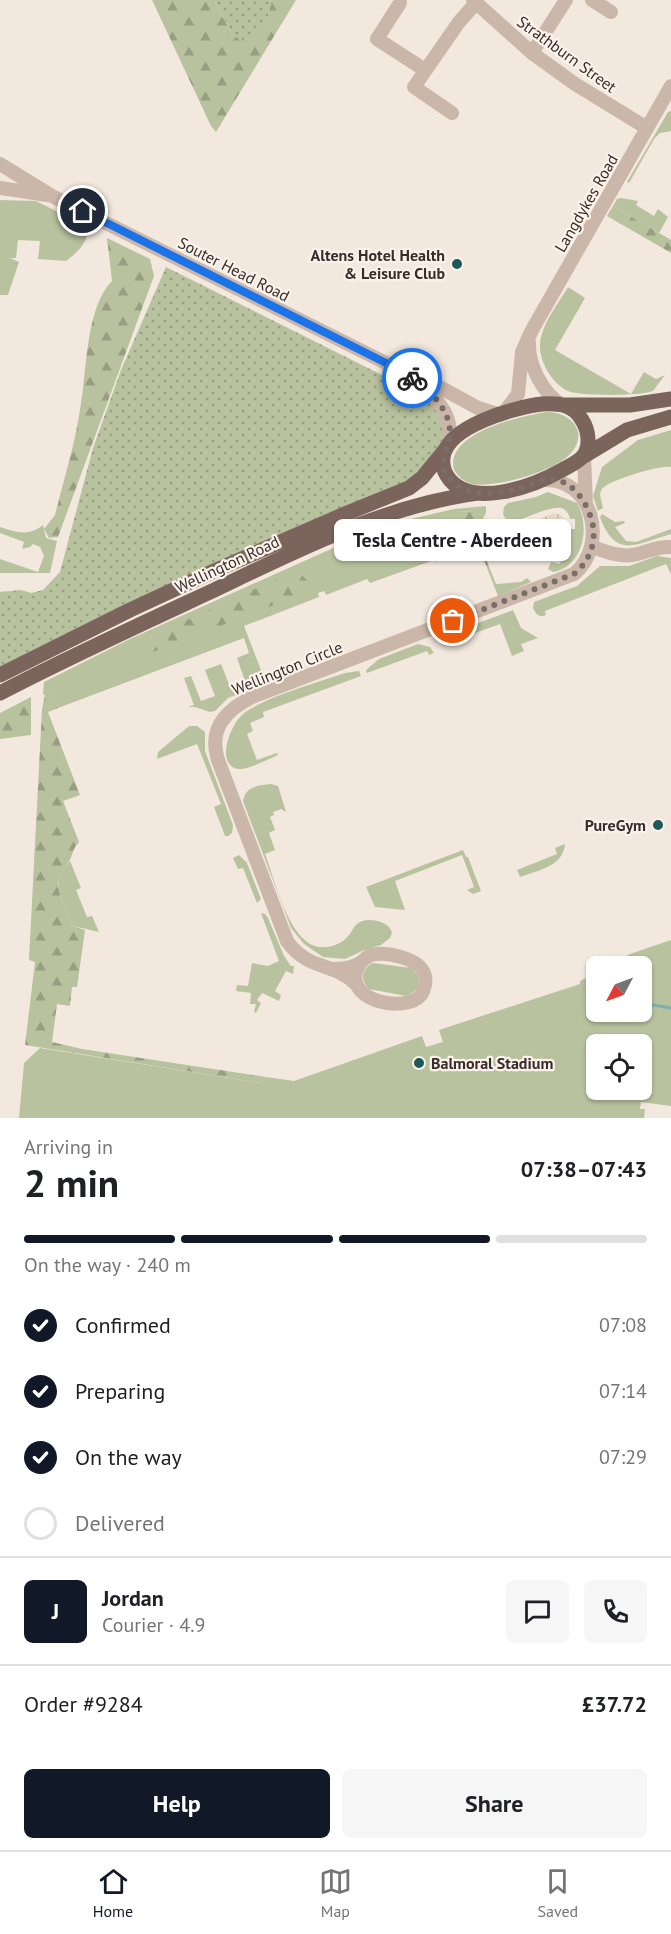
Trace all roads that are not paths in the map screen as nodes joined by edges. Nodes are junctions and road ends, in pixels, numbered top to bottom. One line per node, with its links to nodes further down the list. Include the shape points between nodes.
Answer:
1 (592, 0): 5 (street)
2 (563, 1): 6 (street)
3 (474, 2): 6 (street, Strathburn Street); 7 (street)
4 (400, 3): 7 (street, via 376,39)
5 (611, 12)
6 (532, 53): 10 (street, Strathburn Street)
7 (425, 70): 9 (street, via 414,87)
8 (671, 86): 10 (street, Langdykes Road)
9 (452, 113)
10 (647, 128): 14 (street, Langdykes Road)
11 (0, 164): 13 (street, Souter Head Road)
12 (0, 188): 13 (street, Souter Head Road)
13 (52, 196): 15 (street, Souter Head Road)
14 (529, 336): 17 (street, via 530,356 537,375); 18 (street, Langdykes Road, via 521,357 518,394)
15 (402, 371): 18 (street, Souter Head Road, via 482,410); 20 (street, Souter Head Road, via 430,392 442,408 449,428)
16 (671, 399): 17 (main road, via 630,405)
17 (563, 405): 18 (main road, Wellington Road, via 538,405); 21 (main road, via 578,413 586,426 588,442)
18 (502, 413): 20 (main road, Wellington Road, via 466,430)
19 (671, 417): 21 (main road, via 627,430)
20 (446, 448): 23 (main road, via 443,466 450,480 462,489); 27 (main road, Wellington Road, via 409,488 214,571)
21 (584, 456): 22 (main road, Wellington Road); 24 (street)
22 (543, 480): 23 (main road, Wellington Road, via 519,489); 24 (street, via 555,480 575,490)
23 (478, 493): 28 (main road, Wellington Road, via 413,506 368,521 271,563)
24 (586, 504): 25 (street, via 593,530)
25 (592, 547): 26 (street, via 625,555); 30 (street, Wellington Circle, via 584,566 567,578 252,697 223,719 217,733 216,755 283,932 299,955)
26 (671, 547)
27 (0, 675)
28 (0, 693)
29 (360, 963): 30 (street); 31 (street, via 355,973); 31 (street, via 375,954 408,959 420,967 425,985 418,998 404,1004 368,997)
30 (331, 969): 31 (street, Wellington Circle)
31 (356, 984)

